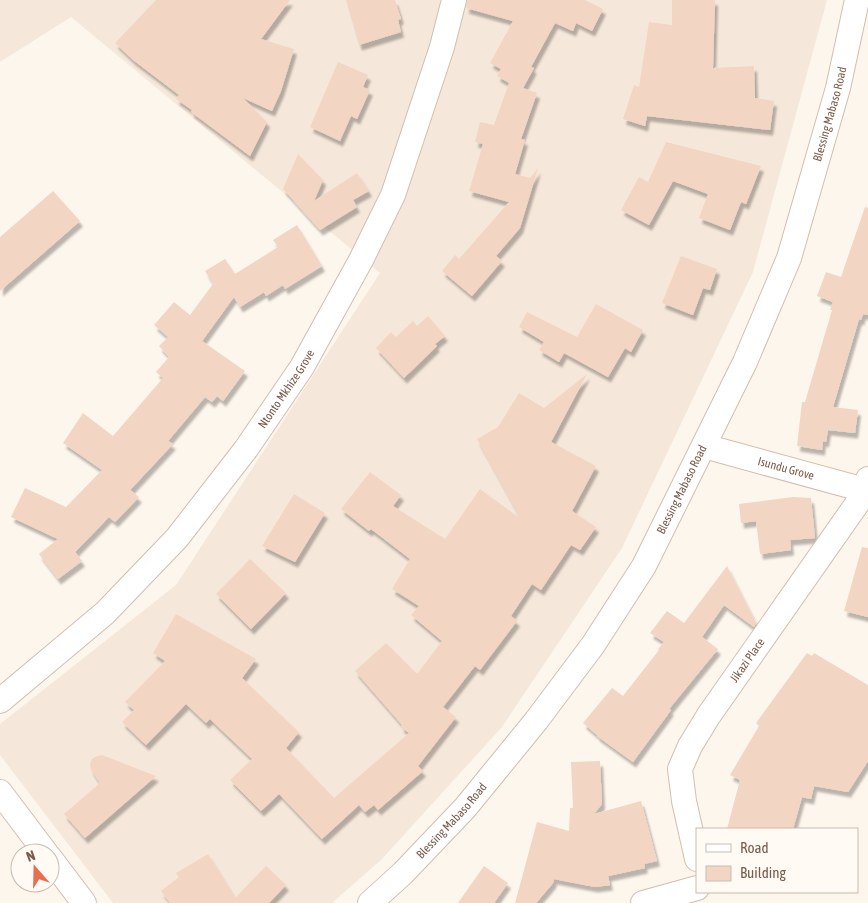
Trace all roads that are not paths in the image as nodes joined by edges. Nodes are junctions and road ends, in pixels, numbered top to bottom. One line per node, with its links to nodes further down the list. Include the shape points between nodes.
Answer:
1 (454, 0): 5 (street, Ntonto Mkhize Grove, via 442,47 393,195 302,367 246,448 177,538 105,614)
2 (857, 0): 3 (street, Blessing Mabaso Road, via 838,88 789,258 745,362)
3 (704, 446): 4 (street, Isundu Grove); 12 (street, Blessing Mabaso Road, via 644,566 593,645 536,722 465,808 403,874)
4 (867, 487): 8 (street, Jikazi Place, via 690,746 680,769)
5 (0, 701)
6 (0, 792): 7 (street)
7 (38, 843)
8 (696, 855)
9 (60, 871): 11 (street)
10 (696, 888): 13 (street)
11 (84, 903)
12 (370, 903)
13 (643, 903)

